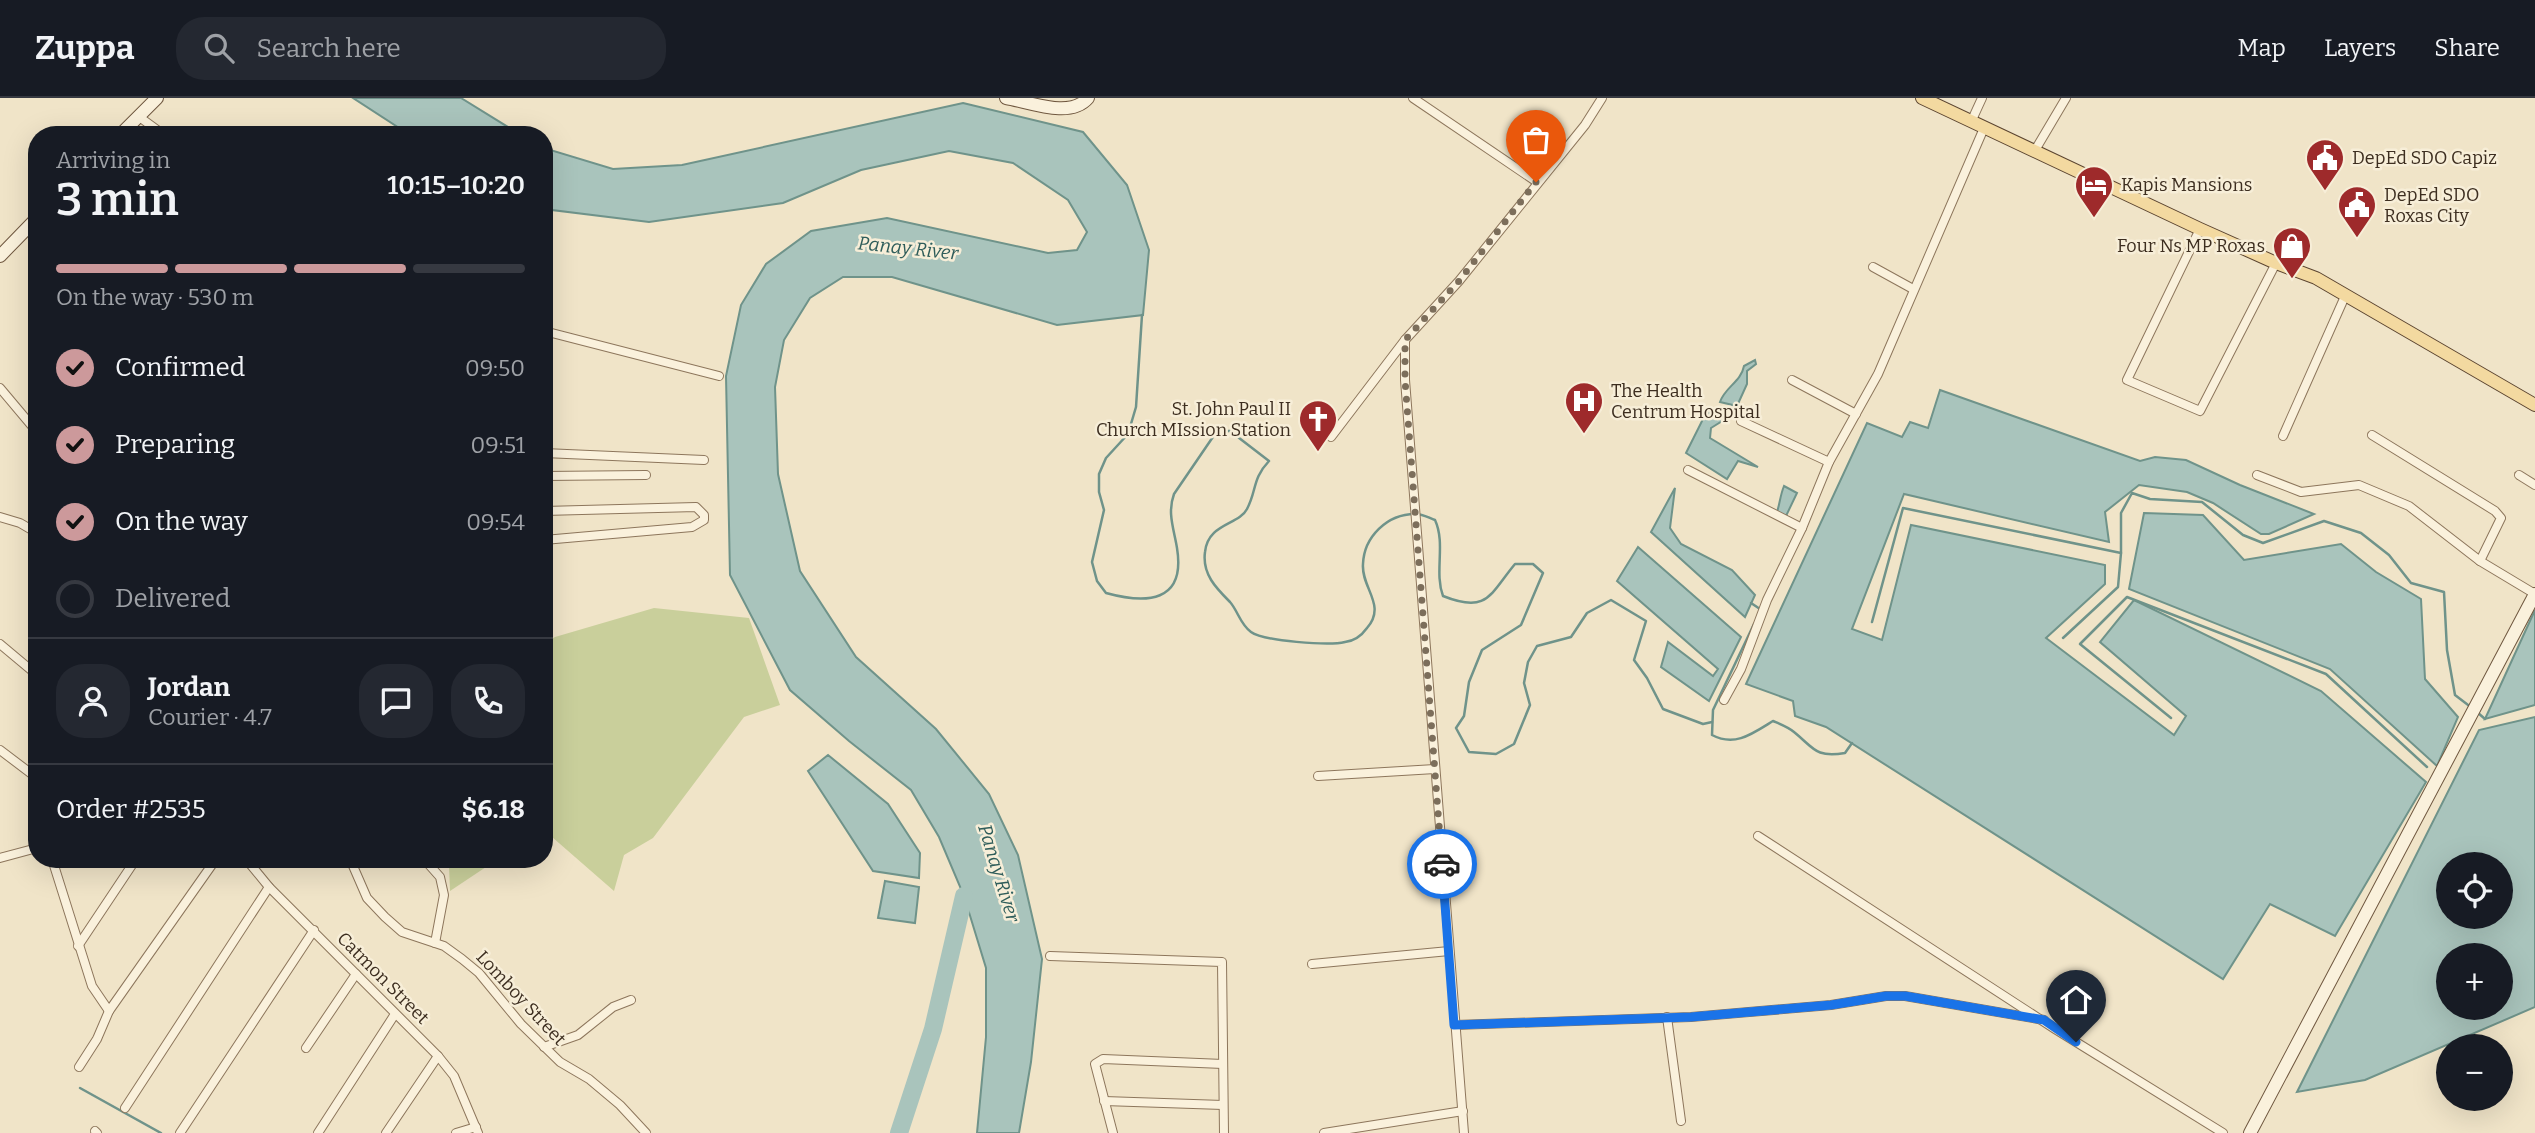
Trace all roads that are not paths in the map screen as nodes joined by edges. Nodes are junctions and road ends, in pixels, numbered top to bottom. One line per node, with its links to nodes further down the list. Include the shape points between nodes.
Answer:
1 (157, 98): 9 (main road)
2 (1006, 98): 3 (main road, via 1065,109)
3 (1088, 98)
4 (1413, 98): 15 (street)
5 (1602, 98): 15 (street)
6 (1922, 98): 10 (main road)
7 (1982, 98): 10 (street)
8 (2066, 98): 14 (street)
9 (138, 116): 11 (main road); 12 (street)
10 (1971, 122): 13 (main road)
11 (129, 126)
12 (152, 126)
13 (1984, 128): 14 (main road); 21 (street)
14 (2035, 152): 17 (main road)
15 (1536, 182): 24 (street, via 1459,281)
16 (28, 227): 18 (main road)
17 (2200, 229): 19 (main road); 19 (street, via 2127,380 2200,411)
18 (0, 256)
19 (2276, 263): 22 (main road)
20 (1873, 267): 21 (street)
21 (1913, 289): 29 (street)
22 (2346, 294): 28 (main road); 33 (street)
23 (553, 333): 25 (street)
24 (1405, 340): 34 (street); 57 (street)
25 (719, 376)
26 (1792, 380): 29 (street)
27 (0, 388): 30 (street)
28 (2535, 405)
29 (1856, 414): 38 (street)
30 (28, 421)
31 (1741, 421): 38 (street)
32 (2372, 435): 51 (street, via 2501,517)
33 (2283, 436)
34 (1331, 437)
35 (553, 454): 36 (street)
36 (598, 456): 37 (street); 40 (street)
37 (704, 460)
38 (1829, 462): 49 (street)
39 (1688, 470): 49 (street)
40 (598, 475): 41 (street); 44 (street)
41 (646, 475)
42 (2257, 475): 51 (street, via 2301,492 2359,485 2409,506)
43 (2519, 475): 45 (street)
44 (553, 476)
45 (2535, 485)
46 (553, 511): 50 (street, via 696,508 704,520 692,527)
47 (0, 517): 48 (street)
48 (28, 528)
49 (1802, 528): 55 (street)
50 (553, 539)
51 (2480, 561): 52 (street)
52 (2535, 594): 104 (main road)
53 (1, 647): 54 (street)
54 (28, 668)
55 (1724, 700)
56 (0, 750): 58 (street)
57 (1435, 769): 59 (street); 73 (street)
58 (28, 771)
59 (1318, 776)
60 (1758, 836): 81 (street)
61 (28, 851): 62 (street)
62 (0, 858)
63 (55, 868): 72 (street)
64 (130, 868): 72 (street)
65 (210, 868): 78 (street)
66 (253, 868): 69 (street, Catmon Street)
67 (354, 868): 71 (street, Lomboy Street, via 367,898 385,917 402,932)
68 (432, 868): 71 (street, via 440,877 444,895)
69 (269, 887): 70 (street, Catmon Street); 90 (street)
70 (314, 930): 76 (street, Catmon Street); 95 (street)
71 (435, 943): 83 (street, Lomboy Street, via 479,973)
72 (78, 946): 78 (street, via 92,986)
73 (1449, 951): 75 (street); 82 (street)
74 (1050, 956): 86 (street, via 1222,962)
75 (1312, 964)
76 (356, 974): 79 (street, Catmon Street); 84 (street)
77 (631, 1000): 83 (street, via 613,1007 578,1035)
78 (109, 1011): 87 (street)
79 (395, 1014): 85 (street, Catmon Street); 96 (street)
80 (1667, 1017): 81 (street, via 1905,996); 82 (street); 92 (street)
81 (2044, 1020): 103 (street)
82 (1454, 1025): 91 (street)
83 (544, 1047): 94 (street, Lomboy Street, via 609,1096)
84 (306, 1048)
85 (438, 1056): 93 (street, Catmon Street, via 454,1076); 97 (street)
86 (1223, 1064): 88 (street, via 1103,1059 1095,1064); 89 (street)
87 (79, 1067)
88 (1104, 1101): 89 (street); 99 (street)
89 (1223, 1105): 100 (street)
90 (125, 1108)
91 (1463, 1111): 101 (street); 102 (street)
92 (1681, 1121)
93 (477, 1130): 98 (street)
94 (643, 1132)
95 (180, 1133)
96 (318, 1133)
97 (386, 1133)
98 (456, 1133)
99 (1113, 1133)
100 (1224, 1133)
101 (1324, 1133)
102 (1464, 1133)
103 (2223, 1133)
104 (2250, 1133)

